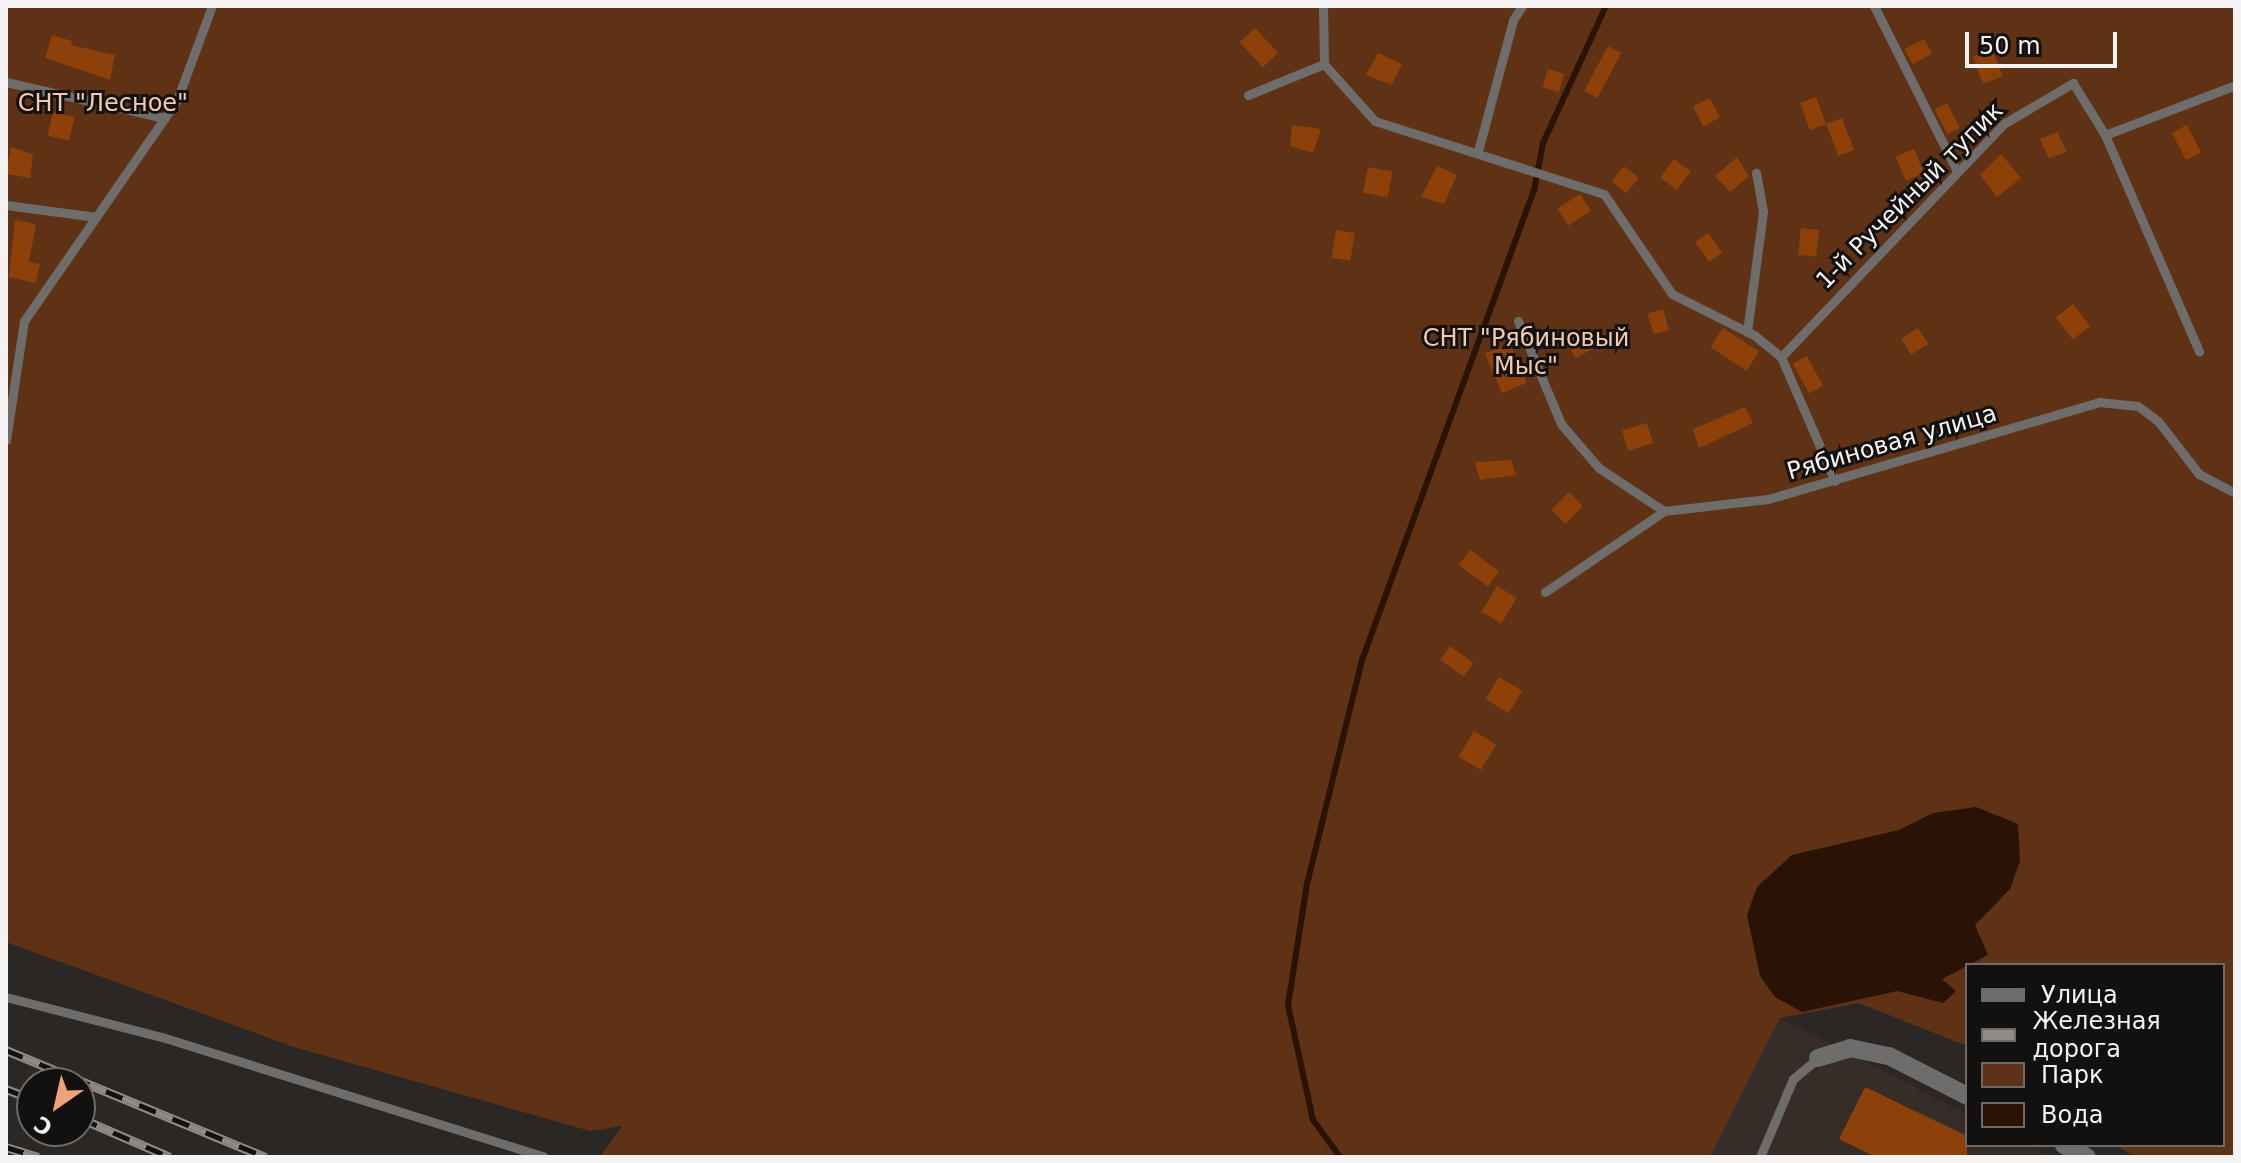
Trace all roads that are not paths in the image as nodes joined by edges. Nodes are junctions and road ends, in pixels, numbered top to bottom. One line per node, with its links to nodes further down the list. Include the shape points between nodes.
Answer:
1 (212, 6): 9 (lane, via 188,76)
2 (1323, 6): 5 (lane)
3 (1522, 6): 11 (lane, via 1513,20)
4 (1874, 6): 12 (lane)
5 (1324, 64): 8 (lane); 11 (lane, via 1375,121)
6 (6, 82): 9 (lane)
7 (2235, 85): 10 (lane)
8 (1248, 95)
9 (165, 118): 15 (lane)
10 (2105, 135): 12 (lane, 1-й Ручейный тупик, via 2073,83 2005,123); 18 (lane)
11 (1478, 151): 17 (lane, via 1604,194 1672,294)
12 (1957, 171): 19 (lane, 1-й Ручейный тупик)
13 (1756, 173): 17 (lane, via 1763,212)
14 (6, 205): 15 (lane)
15 (96, 217): 20 (lane, via 24,321)
16 (1518, 321): 24 (lane, via 1561,424 1599,468)
17 (1747, 332): 19 (lane)
18 (2199, 351)
19 (1781, 357): 22 (lane)
20 (7, 419): 21 (lane)
21 (6, 440)
22 (1835, 481): 23 (lane, Рябиновая улица, via 2099,402 2138,406 2158,421 2199,474); 24 (lane, Рябиновая улица, via 1768,499)
23 (2235, 493)
24 (1664, 511): 25 (lane, Рябиновая улица)
25 (1545, 592)
26 (6, 997): 30 (lane, via 191,1046)
27 (1818, 1058): 28 (street, via 1850,1048 1889,1056); 31 (lane, via 1793,1079)
28 (1965, 1095)
29 (2068, 1147): 32 (street)
30 (544, 1157)
31 (1760, 1157)
32 (2087, 1157)

